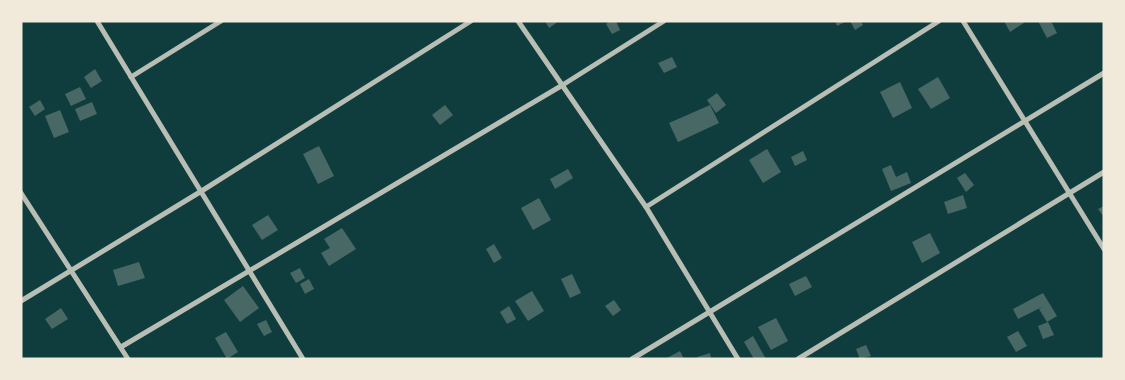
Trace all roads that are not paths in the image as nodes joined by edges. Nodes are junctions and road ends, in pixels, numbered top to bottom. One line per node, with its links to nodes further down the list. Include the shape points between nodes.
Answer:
1 (97, 21): 9 (street)
2 (221, 21): 9 (street)
3 (471, 21): 13 (street)
4 (518, 21): 10 (street)
5 (664, 21): 10 (street)
6 (939, 21): 16 (street)
7 (963, 21): 11 (street)
8 (1104, 73): 11 (street)
9 (131, 77): 13 (street)
10 (561, 86): 16 (street); 19 (street)
11 (1026, 121): 15 (street); 21 (street)
12 (1104, 172): 15 (street)
13 (200, 192): 18 (street); 19 (street)
14 (21, 193): 18 (street)
15 (1070, 193): 17 (street); 27 (street)
16 (646, 207): 21 (street)
17 (1104, 249)
18 (71, 270): 20 (street); 22 (street)
19 (249, 272): 22 (street); 24 (street)
20 (21, 301)
21 (710, 310): 25 (street); 26 (street)
22 (120, 348): 23 (street)
23 (128, 359)
24 (303, 359)
25 (632, 359)
26 (738, 359)
27 (798, 359)

